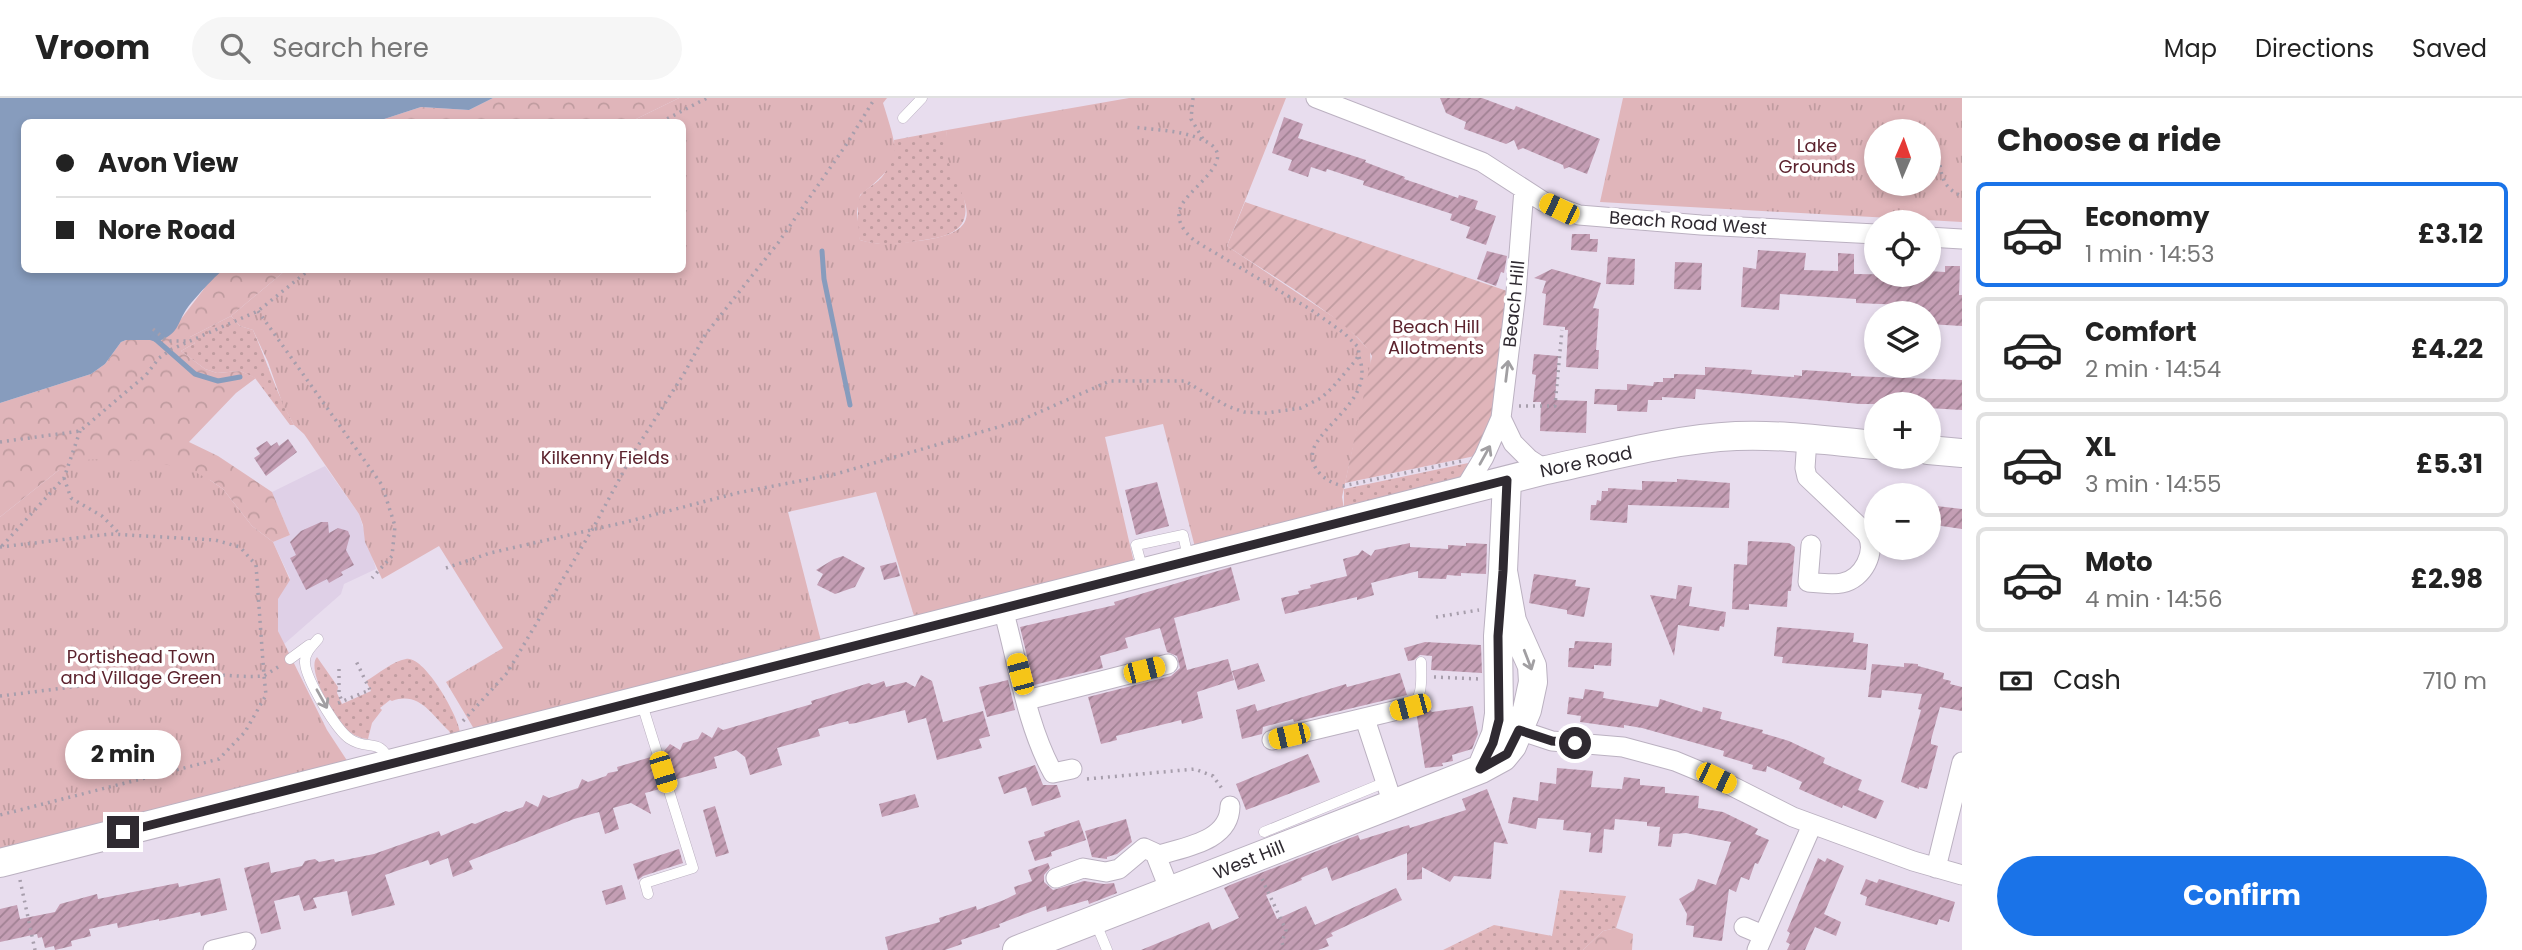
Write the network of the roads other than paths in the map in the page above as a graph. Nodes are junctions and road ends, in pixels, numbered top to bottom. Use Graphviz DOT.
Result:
graph roads {
  1 [pos="922,98"];
  2 [pos="1316,98"];
  3 [pos="903,118"];
  4 [pos="1524,189"];
  5 [pos="1864,233"];
  6 [pos="1941,238"];
  7 [pos="1962,239"];
  8 [pos="1502,412"];
  9 [pos="1807,439"];
  10 [pos="1864,444"];
  11 [pos="1941,451"];
  12 [pos="1962,453"];
  13 [pos="1546,470"];
  14 [pos="1507,480"];
  15 [pos="1464,490"];
  16 [pos="1811,545"];
  17 [pos="1503,571"];
  18 [pos="1003,609"];
  19 [pos="290,659"];
  20 [pos="1421,662"];
  21 [pos="1168,664"];
  22 [pos="1027,700"];
  23 [pos="641,701"];
  24 [pos="1410,707"];
  25 [pos="1365,719"];
  26 [pos="1519,730"];
  27 [pos="1283,734"];
  28 [pos="1957,759"];
  29 [pos="390,764"];
  30 [pos="1072,769"];
  31 [pos="1480,769"];
  32 [pos="1390,793"];
  33 [pos="1230,806"];
  34 [pos="1812,825"];
  35 [pos="1264,832"];
  36 [pos="1156,856"];
  37 [pos="9,868"];
  38 [pos="1936,868"];
  39 [pos="1962,876"];
  40 [pos="1056,878"];
  41 [pos="1170,891"];
  42 [pos="648,894"];
  43 [pos="1095,920"];
  44 [pos="1744,927"];
  45 [pos="246,942"];
  46 [pos="1760,943"];
  47 [pos="213,950"];
  48 [pos="1017,950"];
  49 [pos="1107,950"];
  1 -- 3 [label="lane"];
  2 -- 4 [label="street, Beach Road West"];
  4 -- 5 [label="street, Beach Road West"];
  8 -- 4 [label="street, Beach Hill, one-way"];
  6 -- 7 [label="street"];
  8 -- 13 [label="street"];
  15 -- 8 [label="street, Beach Hill, one-way"];
  9 -- 10 [label="street, Nore Road"];
  9 -- 13 [label="street, Nore Road"];
  9 -- 16 [label="street"];
  11 -- 12 [label="street"];
  13 -- 14 [label="street, Nore Road"];
  14 -- 15 [label="street, Nore Road"];
  14 -- 17 [label="street, West Hill"];
  15 -- 18 [label="street, Nore Road"];
  17 -- 26 [label="street, West Hill, one-way"];
  17 -- 31 [label="street, West Hill"];
  18 -- 22 [label="street"];
  18 -- 23 [label="street, Nore Road"];
  19 -- 29 [label="lane, one-way"];
  20 -- 24 [label="lane"];
  21 -- 22 [label="street"];
  22 -- 30 [label="street"];
  23 -- 29 [label="street, Nore Road"];
  23 -- 42 [label="lane"];
  24 -- 25 [label="street"];
  25 -- 27 [label="street"];
  25 -- 32 [label="street"];
  26 -- 31 [label="street, West Hill"];
  26 -- 34 [label="street"];
  28 -- 38 [label="street"];
  29 -- 37 [label="street, Nore Road"];
  31 -- 32 [label="street, West Hill"];
  32 -- 35 [label="lane"];
  32 -- 41 [label="street, West Hill"];
  33 -- 36 [label="street"];
  34 -- 38 [label="street"];
  34 -- 46 [label="street"];
  36 -- 40 [label="street"];
  36 -- 41 [label="street"];
  38 -- 39 [label="street"];
  41 -- 43 [label="street, West Hill"];
  43 -- 48 [label="street, West Hill"];
  43 -- 49 [label="lane"];
  44 -- 46 [label="street"];
  45 -- 47 [label="street"];
}
